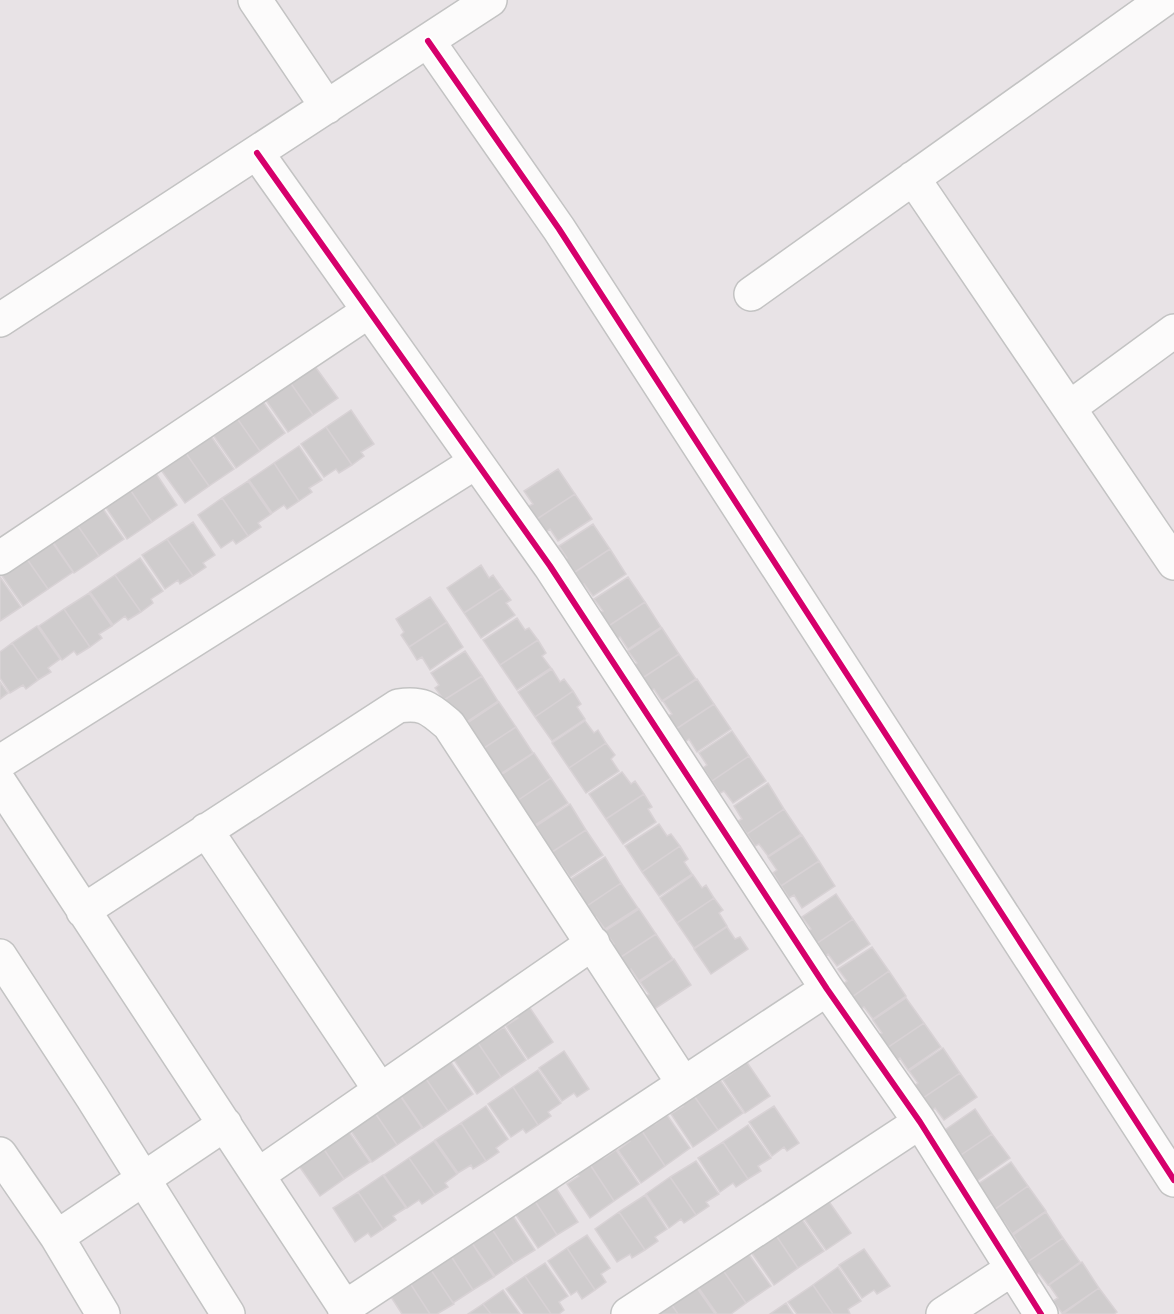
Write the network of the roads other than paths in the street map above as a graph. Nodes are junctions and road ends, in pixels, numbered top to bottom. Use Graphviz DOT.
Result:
graph roads {
  1 [pos="255,0"];
  2 [pos="490,0"];
  3 [pos="1163,0"];
  4 [pos="428,41"];
  5 [pos="327,107"];
  6 [pos="257,153"];
  7 [pos="913,178"];
  8 [pos="751,294"];
  9 [pos="369,311"];
  10 [pos="0,320"];
  11 [pos="1174,331"];
  12 [pos="1069,408"];
  13 [pos="476,462"];
  14 [pos="0,558"];
  15 [pos="1174,563"];
  16 [pos="0,762"];
  17 [pos="0,783"];
  18 [pos="206,830"];
  19 [pos="83,911"];
  20 [pos="592,943"];
  21 [pos="0,956"];
  22 [pos="827,989"];
  23 [pos="683,1083"];
  24 [pos="380,1090"];
  25 [pos="920,1122"];
  26 [pos="225,1124"];
  27 [pos="0,1154"];
  28 [pos="258,1175"];
  29 [pos="142,1178"];
  30 [pos="1174,1180"];
  31 [pos="57,1237"];
  32 [pos="1012,1269"];
  33 [pos="346,1311"];
  34 [pos="103,1314"];
  35 [pos="228,1314"];
  36 [pos="628,1314"];
  37 [pos="943,1314"];
  38 [pos="1041,1314"];
  1 -- 5 [label="street"];
  2 -- 4 [label="street"];
  3 -- 7 [label="street"];
  4 -- 5 [label="street"];
  4 -- 30 [label="street"];
  5 -- 6 [label="street"];
  6 -- 9 [label="street"];
  6 -- 10 [label="street"];
  7 -- 8 [label="street"];
  7 -- 12 [label="street"];
  9 -- 13 [label="street"];
  9 -- 14 [label="street"];
  11 -- 12 [label="street"];
  12 -- 15 [label="street"];
  13 -- 16 [label="street"];
  13 -- 22 [label="street"];
  17 -- 19 [label="street"];
  18 -- 19 [label="street"];
  18 -- 20 [label="street"];
  18 -- 24 [label="street"];
  19 -- 26 [label="street"];
  20 -- 23 [label="street"];
  20 -- 24 [label="street"];
  21 -- 29 [label="street"];
  22 -- 23 [label="street"];
  22 -- 25 [label="street"];
  23 -- 33 [label="street"];
  24 -- 28 [label="street"];
  25 -- 32 [label="street"];
  25 -- 36 [label="street"];
  26 -- 28 [label="street"];
  26 -- 29 [label="street"];
  27 -- 31 [label="street"];
  28 -- 33 [label="street"];
  29 -- 31 [label="street"];
  29 -- 35 [label="street"];
  31 -- 34 [label="street"];
  32 -- 37 [label="street"];
  32 -- 38 [label="street"];
}
